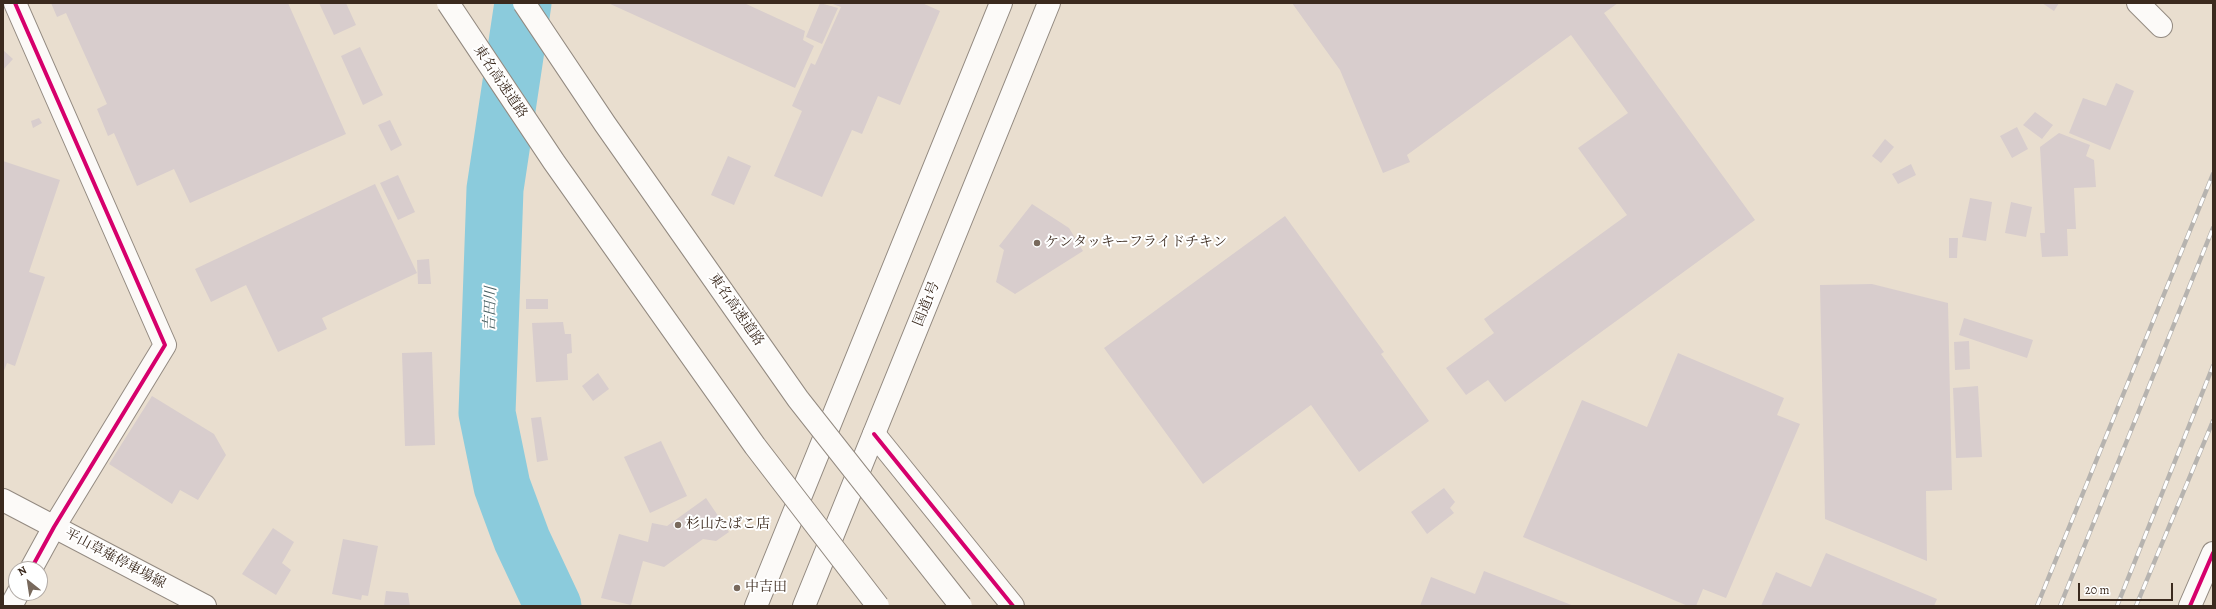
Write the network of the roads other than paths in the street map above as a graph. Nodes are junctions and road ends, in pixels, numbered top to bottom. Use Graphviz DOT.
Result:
graph roads {
  1 [pos="16,3"];
  2 [pos="448,3"];
  3 [pos="524,3"];
  4 [pos="1001,3"];
  5 [pos="1049,3"];
  6 [pos="2138,3"];
  7 [pos="2161,26"];
  8 [pos="874,434"];
  9 [pos="3,500"];
  10 [pos="54,527"];
  11 [pos="2213,553"];
  12 [pos="36,561"];
  13 [pos="205,606"];
  14 [pos="756,606"];
  15 [pos="804,606"];
  16 [pos="878,606"];
  17 [pos="961,606"];
  18 [pos="1013,606"];
  19 [pos="2190,606"];
  1 -- 10 [label="main road"];
  2 -- 16 [label="main road, 東名高速道路, bridge"];
  3 -- 17 [label="main road, 東名高速道路, bridge"];
  4 -- 14 [label="main road"];
  5 -- 8 [label="main road, 国道1号"];
  6 -- 7 [label="main road"];
  8 -- 15 [label="main road, 国道1号"];
  8 -- 18 [label="main road"];
  9 -- 10 [label="main road, 平山草薙停車場線"];
  10 -- 12 [label="main road"];
  10 -- 13 [label="main road, 平山草薙停車場線"];
  11 -- 19 [label="main road"];
}
